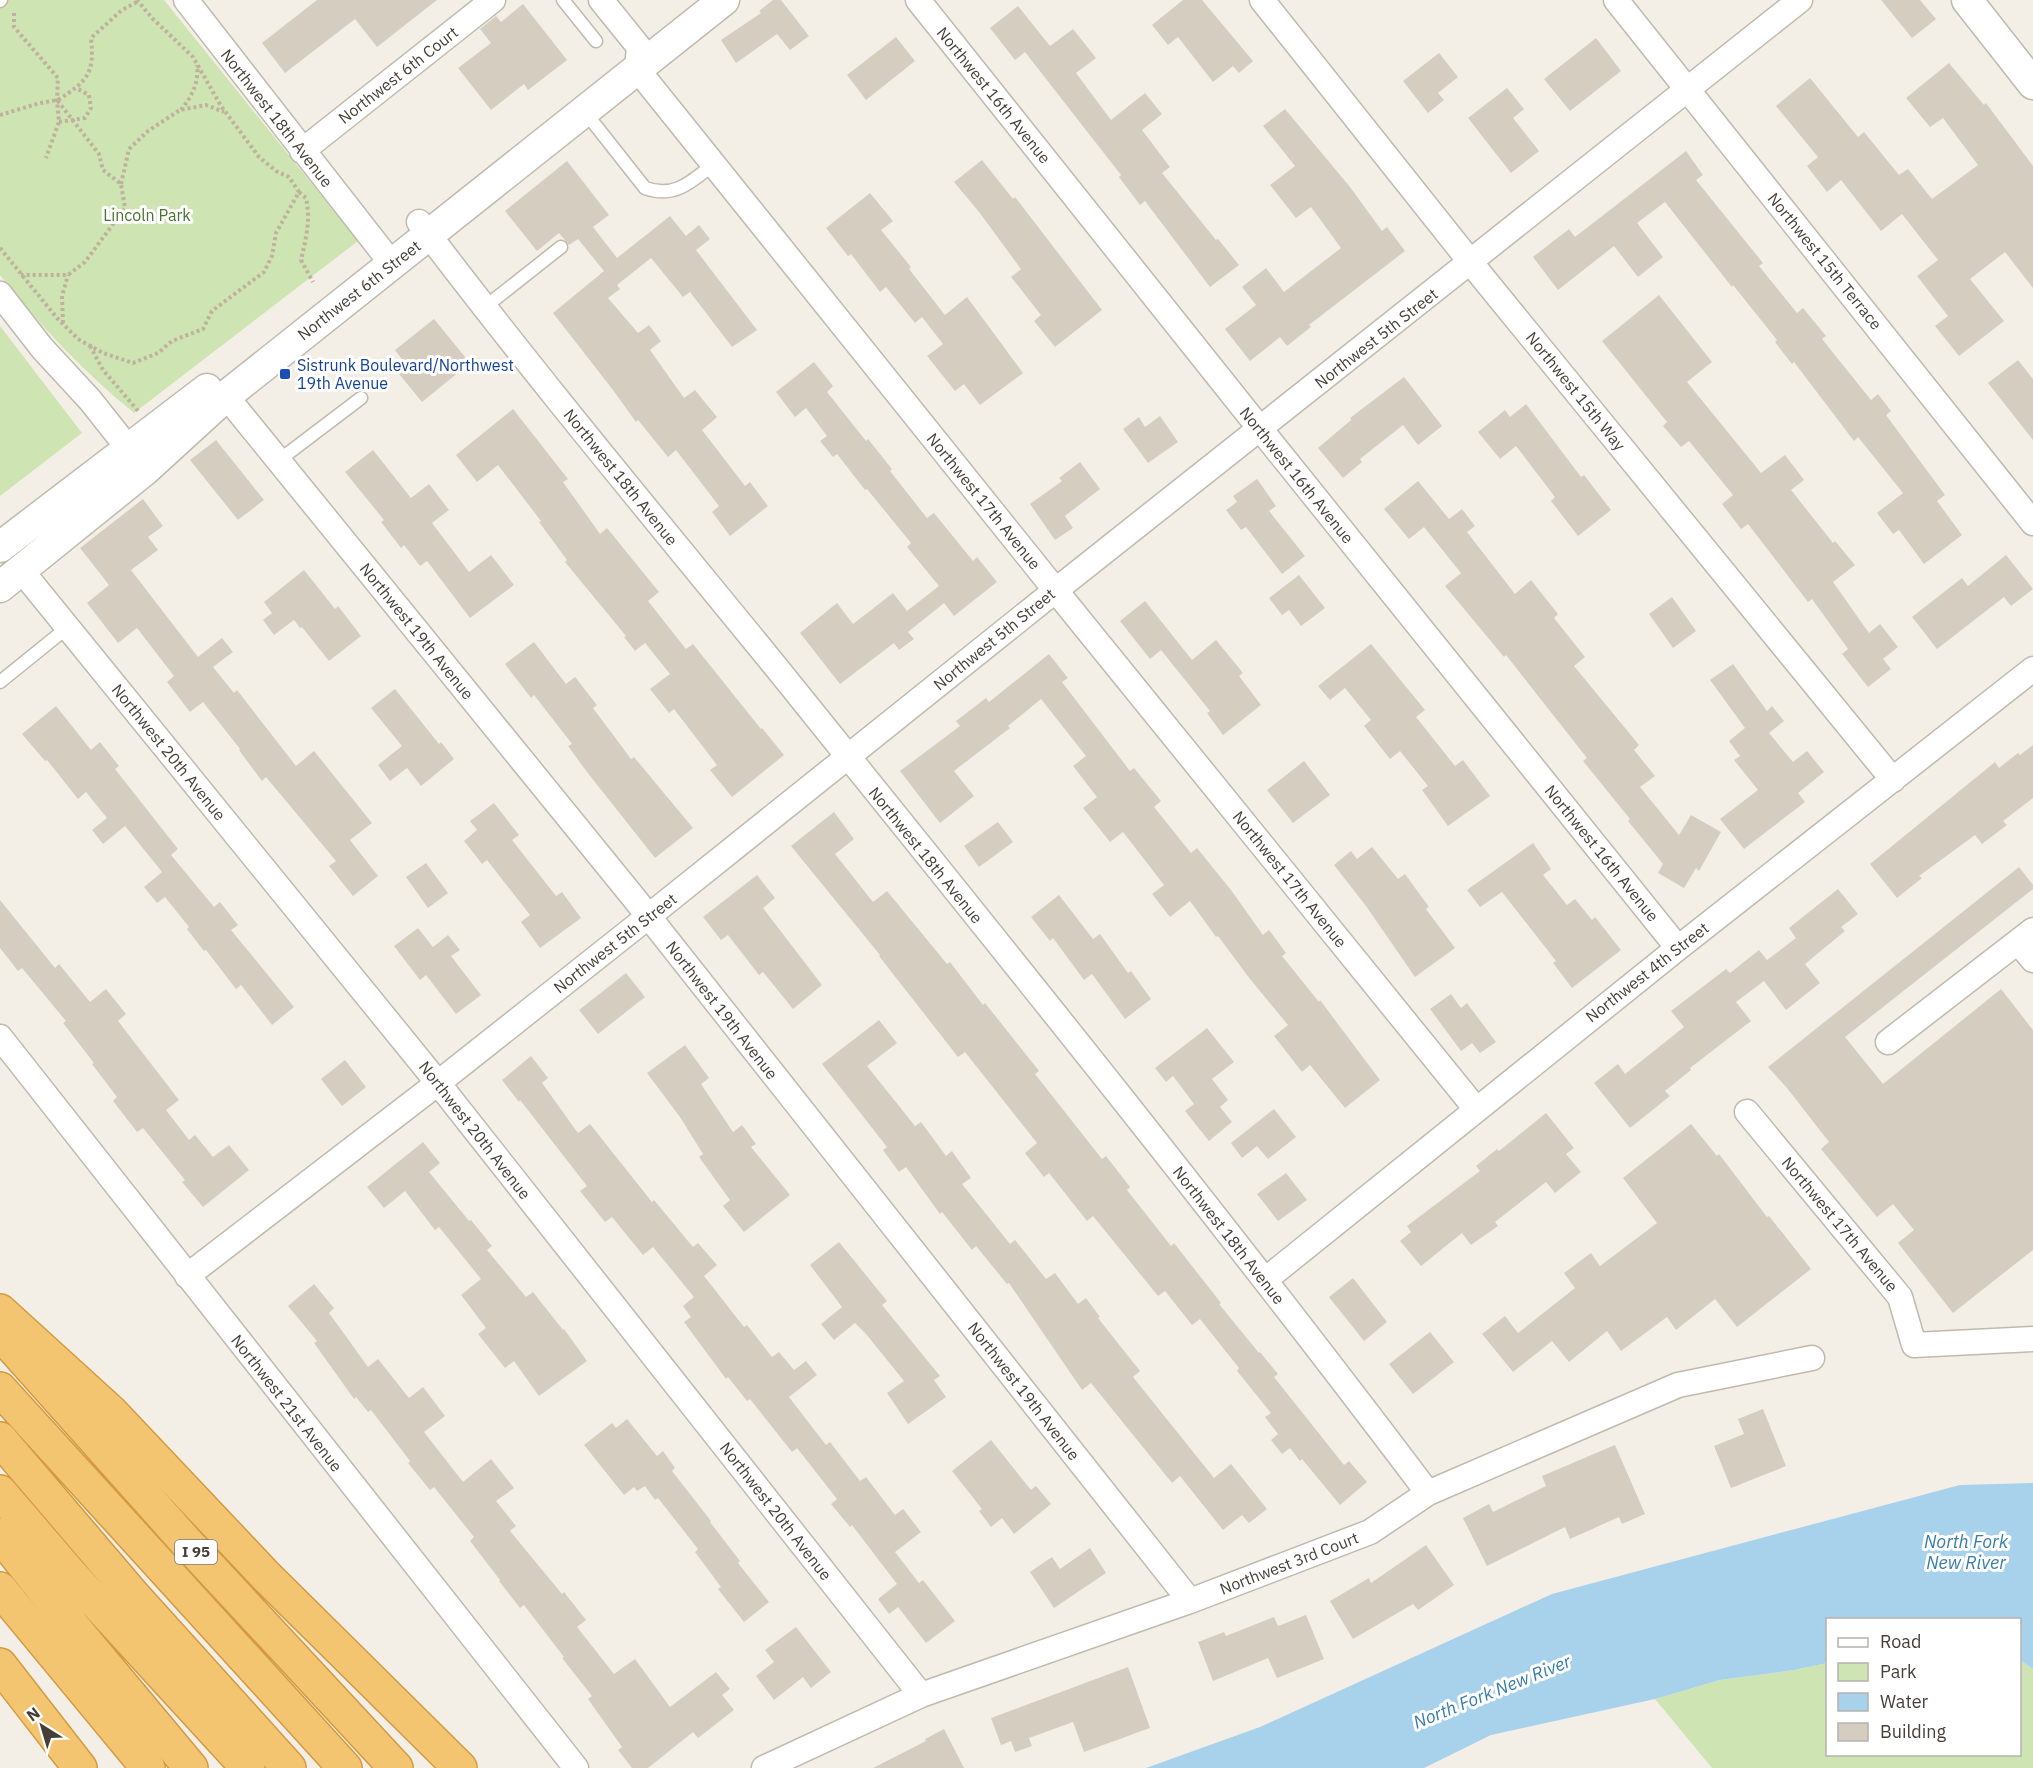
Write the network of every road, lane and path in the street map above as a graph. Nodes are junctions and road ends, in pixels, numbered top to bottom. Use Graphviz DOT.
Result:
graph roads {
  1 [pos="493,0"];
  2 [pos="563,0"];
  3 [pos="600,0"];
  4 [pos="698,0"];
  5 [pos="724,0"];
  6 [pos="918,0"];
  7 [pos="1262,0"];
  8 [pos="1616,0"];
  9 [pos="1800,0"];
  10 [pos="1967,0"];
  11 [pos="137,1"];
  12 [pos="194,3"];
  13 [pos="14,13"];
  14 [pos="596,41"];
  15 [pos="638,58"];
  16 [pos="196,63"];
  17 [pos="2033,84"];
  18 [pos="76,88"];
  19 [pos="1687,88"];
  20 [pos="57,100"];
  21 [pos="180,110"];
  22 [pos="584,111"];
  23 [pos="225,112"];
  24 [pos="0,115"];
  25 [pos="74,121"];
  26 [pos="59,122"];
  27 [pos="303,151"];
  28 [pos="46,158"];
  29 [pos="714,164"];
  30 [pos="121,184"];
  31 [pos="299,192"];
  32 [pos="424,228"];
  33 [pos="561,247"];
  34 [pos="0,248"];
  35 [pos="387,257"];
  36 [pos="1471,262"];
  37 [pos="21,274"];
  38 [pos="68,275"];
  39 [pos="313,282"];
  40 [pos="0,294"];
  41 [pos="485,307"];
  42 [pos="63,323"];
  43 [pos="89,346"];
  44 [pos="226,396"];
  45 [pos="361,398"];
  46 [pos="144,417"];
  47 [pos="1260,429"];
  48 [pos="137,460"];
  49 [pos="278,461"];
  50 [pos="2033,523"];
  51 [pos="0,547"];
  52 [pos="11,578"];
  53 [pos="1056,590"];
  54 [pos="68,627"];
  55 [pos="2033,669"];
  56 [pos="0,682"];
  57 [pos="848,757"];
  58 [pos="1893,780"];
  59 [pos="649,916"];
  60 [pos="2028,944"];
  61 [pos="1678,948"];
  62 [pos="0,1037"];
  63 [pos="1888,1041"];
  64 [pos="438,1083"];
  65 [pos="1476,1109"];
  66 [pos="1747,1112"];
  67 [pos="187,1276"];
  68 [pos="1265,1280"];
  69 [pos="0,1311"];
  70 [pos="0,1333"];
  71 [pos="2033,1339"];
  72 [pos="1812,1358"];
  73 [pos="0,1389"];
  74 [pos="0,1439"];
  75 [pos="0,1492"];
  76 [pos="1428,1493"];
  77 [pos="0,1535"];
  78 [pos="0,1589"];
  79 [pos="1190,1601"];
  80 [pos="0,1665"];
  81 [pos="921,1695"];
  82 [pos="80,1768"];
  83 [pos="148,1768"];
  84 [pos="191,1768"];
  85 [pos="248,1768"];
  86 [pos="289,1768"];
  87 [pos="345,1768"];
  88 [pos="396,1768"];
  89 [pos="460,1768"];
  90 [pos="576,1768"];
  91 [pos="764,1768"];
  1 -- 27 [label="street, Northwest 6th Court"];
  2 -- 14 [label="lane"];
  3 -- 15 [label="street, Northwest 17th Avenue"];
  4 -- 15 [label="street, Northwest 6th Street"];
  5 -- 15 [label="street, Northwest 6th Street"];
  6 -- 47 [label="street, Northwest 16th Avenue"];
  7 -- 36 [label="street, Northwest 15th Way"];
  8 -- 19 [label="street, Northwest 15th Terrace"];
  9 -- 19 [label="street, Northwest 5th Street"];
  10 -- 17 [label="street"];
  11 -- 16 [label="path"];
  11 -- 18 [label="path"];
  12 -- 27 [label="street, Northwest 18th Avenue"];
  13 -- 20 [label="path"];
  15 -- 22 [label="street, Northwest 6th Street"];
  15 -- 29 [label="street, Northwest 17th Avenue"];
  15 -- 32 [label="street, Northwest 6th Street"];
  16 -- 21 [label="path"];
  16 -- 23 [label="path"];
  18 -- 20 [label="path"];
  18 -- 25 [label="path"];
  19 -- 36 [label="street, Northwest 5th Street"];
  19 -- 50 [label="street, Northwest 15th Terrace"];
  20 -- 24 [label="path"];
  20 -- 25 [label="path"];
  20 -- 26 [label="path"];
  21 -- 23 [label="path"];
  21 -- 30 [label="path"];
  22 -- 29 [label="lane"];
  22 -- 32 [label="street, Northwest 6th Street"];
  23 -- 31 [label="path"];
  25 -- 26 [label="path"];
  25 -- 30 [label="path"];
  26 -- 28 [label="path"];
  27 -- 35 [label="street, Northwest 18th Avenue"];
  29 -- 53 [label="street, Northwest 17th Avenue"];
  30 -- 38 [label="path"];
  31 -- 39 [label="path"];
  31 -- 43 [label="path"];
  32 -- 35 [label="street, Northwest 6th Street"];
  32 -- 41 [label="street, Northwest 18th Avenue"];
  33 -- 41 [label="lane"];
  34 -- 37 [label="path"];
  35 -- 44 [label="street, Northwest 6th Street"];
  35 -- 48 [label="street, Northwest 6th Street"];
  36 -- 47 [label="street, Northwest 5th Street"];
  36 -- 58 [label="street, Northwest 15th Way"];
  37 -- 38 [label="path"];
  37 -- 42 [label="path"];
  38 -- 42 [label="path"];
  40 -- 48 [label="street"];
  41 -- 57 [label="street, Northwest 18th Avenue"];
  42 -- 43 [label="path"];
  43 -- 46 [label="path"];
  44 -- 48 [label="street, Northwest 6th Street"];
  44 -- 49 [label="street, Northwest 19th Avenue"];
  45 -- 49 [label="lane"];
  47 -- 53 [label="street, Northwest 5th Street"];
  47 -- 61 [label="street, Northwest 16th Avenue"];
  48 -- 51 [label="street, Northwest 6th Street"];
  48 -- 52 [label="street, Northwest 6th Street"];
  49 -- 59 [label="street, Northwest 19th Avenue"];
  52 -- 54 [label="street, Northwest 20th Avenue"];
  53 -- 57 [label="street, Northwest 5th Street"];
  53 -- 65 [label="street, Northwest 17th Avenue"];
  54 -- 56 [label="lane"];
  54 -- 64 [label="street, Northwest 20th Avenue"];
  55 -- 58 [label="street, Northwest 4th Street"];
  57 -- 59 [label="street, Northwest 5th Street"];
  57 -- 68 [label="street, Northwest 18th Avenue"];
  58 -- 61 [label="street, Northwest 4th Street"];
  59 -- 64 [label="street, Northwest 5th Street"];
  59 -- 79 [label="street, Northwest 19th Avenue"];
  60 -- 63 [label="street"];
  61 -- 65 [label="street, Northwest 4th Street"];
  62 -- 67 [label="street, Northwest 21st Avenue"];
  64 -- 67 [label="street, Northwest 5th Street"];
  64 -- 81 [label="street, Northwest 20th Avenue"];
  65 -- 68 [label="street, Northwest 4th Street"];
  66 -- 71 [label="street, Northwest 17th Avenue"];
  67 -- 90 [label="street, Northwest 21st Avenue"];
  68 -- 76 [label="street, Northwest 18th Avenue"];
  69 -- 89 [label="highway"];
  70 -- 88 [label="highway, I 95"];
  72 -- 76 [label="street, Northwest 3rd Court"];
  73 -- 87 [label="highway"];
  74 -- 86 [label="highway"];
  75 -- 85 [label="highway"];
  76 -- 79 [label="street, Northwest 3rd Court"];
  77 -- 84 [label="highway"];
  78 -- 83 [label="highway"];
  79 -- 81 [label="street, Northwest 3rd Court"];
  80 -- 82 [label="highway"];
  81 -- 91 [label="street, Northwest 3rd Court"];
}
